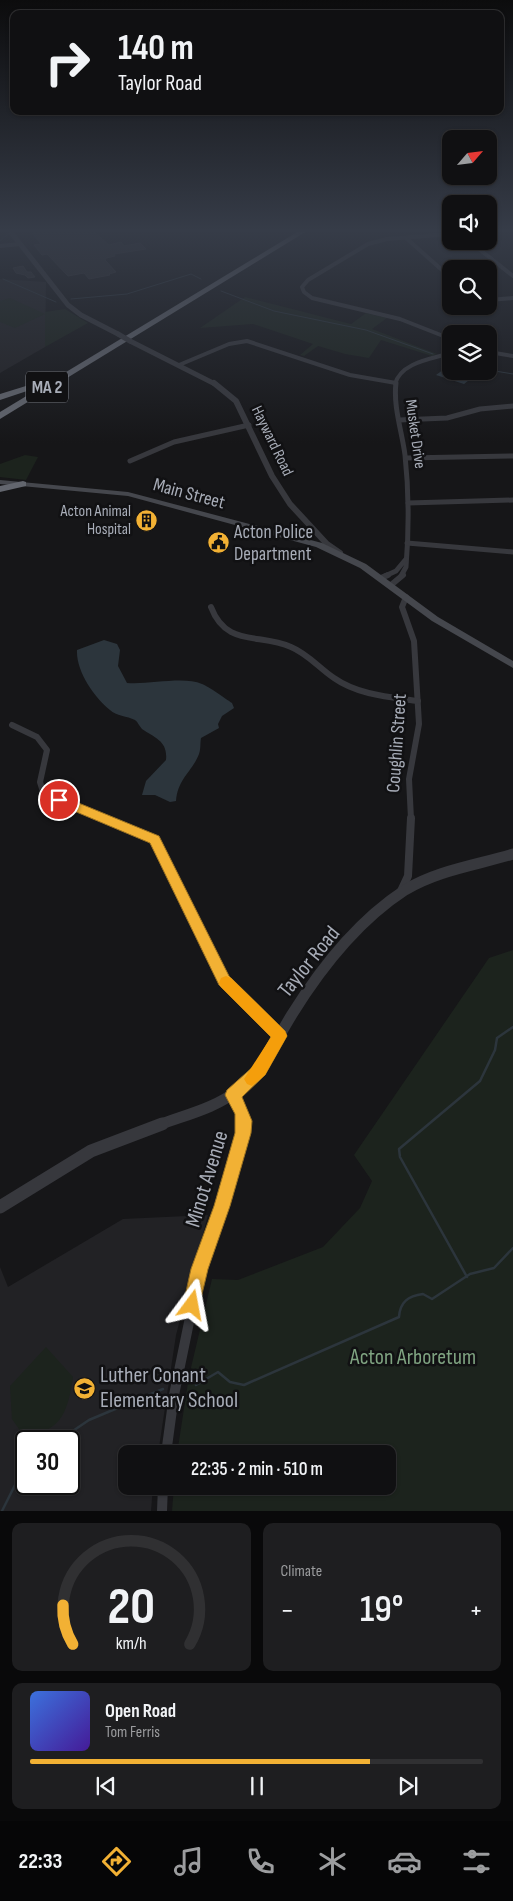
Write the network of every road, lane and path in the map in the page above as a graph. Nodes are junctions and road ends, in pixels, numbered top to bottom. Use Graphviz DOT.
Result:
graph roads {
  1 [pos="65,302"];
  2 [pos="179,302"];
  3 [pos="188,302"];
  4 [pos="327,302"];
  5 [pos="442,335"];
  6 [pos="497,353"];
  7 [pos="442,355"];
  8 [pos="513,356"];
  9 [pos="179,365"];
  10 [pos="49,380"];
  11 [pos="396,383"];
  12 [pos="0,397"];
  13 [pos="513,406"];
  14 [pos="0,409"];
  15 [pos="0,416"];
  16 [pos="399,420"];
  17 [pos="249,425"];
  18 [pos="513,456"];
  19 [pos="406,458"];
  20 [pos="130,462"];
  21 [pos="0,482"];
  22 [pos="22,484"];
  23 [pos="0,489"];
  24 [pos="513,500"];
  25 [pos="408,503"];
  26 [pos="313,530"];
  27 [pos="318,543"];
  28 [pos="407,543"];
  29 [pos="513,552"];
  30 [pos="407,556"];
  31 [pos="381,578"];
  32 [pos="390,585"];
  33 [pos="406,598"];
  34 [pos="211,606"];
  35 [pos="513,665"];
  36 [pos="418,701"];
  37 [pos="12,725"];
  38 [pos="513,854"];
  39 [pos="401,891"];
  40 [pos="280,1036"];
  41 [pos="232,1095"];
  42 [pos="0,1207"];
  43 [pos="167,1445"];
  44 [pos="163,1495"];
  45 [pos="162,1511"];
  1 -- 9 [label="street, Hayward Road, bridge"];
  2 -- 10 [label="highway, MA 2"];
  3 -- 15 [label="highway, MA 2"];
  4 -- 5 [label="street"];
  6 -- 8 [label="street"];
  7 -- 11 [label="street, Musket Drive"];
  9 -- 11 [label="street"];
  9 -- 17 [label="street, Hayward Road"];
  10 -- 12 [label="highway"];
  10 -- 14 [label="highway, MA 2"];
  11 -- 16 [label="street, Musket Drive"];
  13 -- 16 [label="street"];
  16 -- 19 [label="street, Musket Drive"];
  17 -- 20 [label="street"];
  17 -- 26 [label="street, Hayward Road"];
  18 -- 19 [label="street"];
  19 -- 25 [label="street, Musket Drive"];
  21 -- 22 [label="main road, Main Street"];
  22 -- 23 [label="highway"];
  22 -- 27 [label="main road, Main Street"];
  24 -- 25 [label="street"];
  25 -- 28 [label="street, Musket Drive"];
  26 -- 27 [label="street, Hayward Road"];
  26 -- 27 [label="street"];
  27 -- 31 [label="main road, Main Street"];
  28 -- 29 [label="street"];
  28 -- 30 [label="street, Musket Drive"];
  30 -- 31 [label="street"];
  30 -- 32 [label="street, Musket Drive"];
  31 -- 32 [label="main road, Main Street"];
  32 -- 33 [label="main road, Main Street"];
  33 -- 35 [label="main road, Main Street"];
  33 -- 36 [label="street, Coughlin Street"];
  34 -- 36 [label="street"];
  36 -- 39 [label="street, Coughlin Street"];
  37 -- 40 [label="street"];
  38 -- 39 [label="street, Taylor Road"];
  39 -- 40 [label="street, Taylor Road"];
  40 -- 41 [label="street, Taylor Road"];
  41 -- 42 [label="street, Taylor Road"];
  41 -- 43 [label="street, Minot Avenue"];
  44 -- 45 [label="street"];
}
